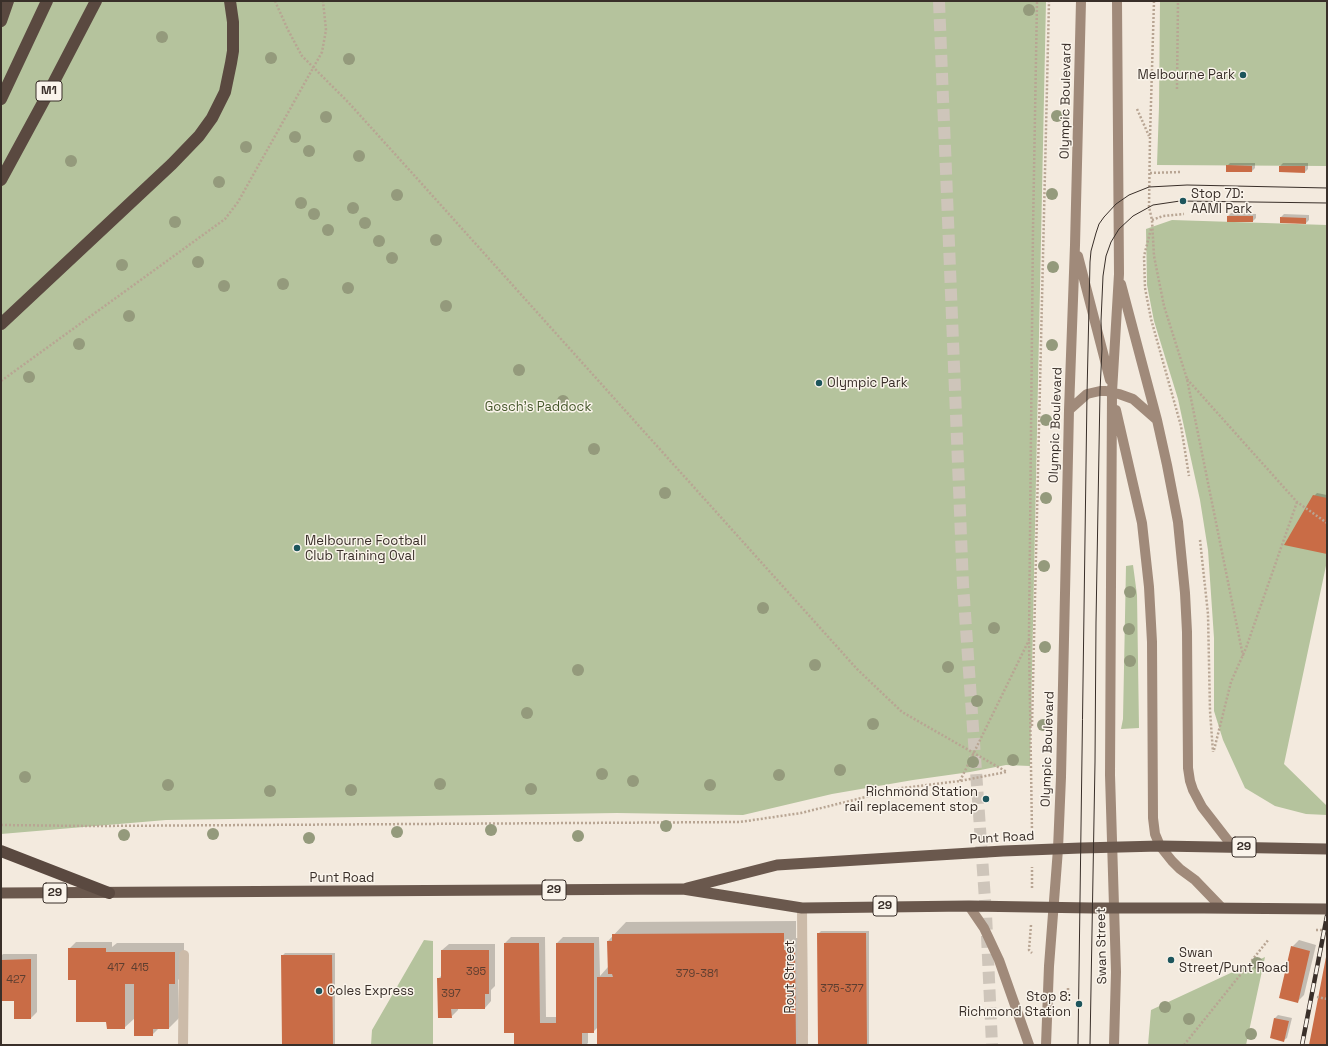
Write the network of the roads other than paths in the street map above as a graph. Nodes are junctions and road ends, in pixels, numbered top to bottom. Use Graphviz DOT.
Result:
graph roads {
  1 [pos="8,1"];
  2 [pos="47,1"];
  3 [pos="96,1"];
  4 [pos="230,1"];
  5 [pos="1081,1"];
  6 [pos="1117,1"];
  7 [pos="1,21"];
  8 [pos="1,99"];
  9 [pos="1,180"];
  10 [pos="1075,245"];
  11 [pos="1119,274"];
  12 [pos="1,324"];
  13 [pos="1112,392"];
  14 [pos="1069,410"];
  15 [pos="1156,420"];
  16 [pos="1160,846"];
  17 [pos="1233,847"];
  18 [pos="1112,848"];
  19 [pos="1058,849"];
  20 [pos="1327,849"];
  21 [pos="1,851"];
  22 [pos="683,889"];
  23 [pos="1,893"];
  24 [pos="109,893"];
  25 [pos="969,906"];
  26 [pos="802,908"];
  27 [pos="1054,908"];
  28 [pos="1114,908"];
  29 [pos="1222,908"];
  30 [pos="1327,909"];
  31 [pos="184,955"];
  32 [pos="183,1045"];
  33 [pos="804,1045"];
  34 [pos="1029,1045"];
  35 [pos="1046,1045"];
  36 [pos="1114,1045"];
  1 -- 7 [label="highway"];
  2 -- 8 [label="highway"];
  3 -- 9 [label="highway, M1"];
  4 -- 12 [label="highway"];
  5 -- 10 [label="main road, Olympic Boulevard"];
  6 -- 11 [label="main road"];
  10 -- 13 [label="main road"];
  10 -- 14 [label="main road, Olympic Boulevard"];
  11 -- 13 [label="main road"];
  11 -- 15 [label="main road"];
  13 -- 14 [label="main road"];
  13 -- 15 [label="main road"];
  13 -- 16 [label="main road"];
  13 -- 18 [label="main road"];
  14 -- 19 [label="main road, Olympic Boulevard"];
  15 -- 17 [label="main road"];
  16 -- 17 [label="highway, Punt Road / 29"];
  16 -- 18 [label="highway, Punt Road / 29"];
  16 -- 29 [label="main road"];
  17 -- 20 [label="highway, Punt Road / 29"];
  18 -- 19 [label="highway, Punt Road / 29"];
  18 -- 28 [label="main road, Swan Street"];
  19 -- 22 [label="highway, Punt Road / 29"];
  19 -- 27 [label="main road"];
  21 -- 24 [label="highway"];
  22 -- 24 [label="highway, Punt Road / 29"];
  22 -- 26 [label="highway, Punt Road / 29"];
  23 -- 24 [label="highway, Punt Road / 29"];
  25 -- 26 [label="highway, Punt Road / 29"];
  25 -- 27 [label="highway, Punt Road / 29"];
  25 -- 34 [label="main road"];
  26 -- 33 [label="street, Rout Street"];
  27 -- 28 [label="highway, Punt Road / 29"];
  27 -- 35 [label="main road"];
  28 -- 29 [label="highway, Punt Road / 29"];
  28 -- 36 [label="main road, Swan Street"];
  29 -- 30 [label="highway, Punt Road / 29"];
  31 -- 32 [label="street"];
}
